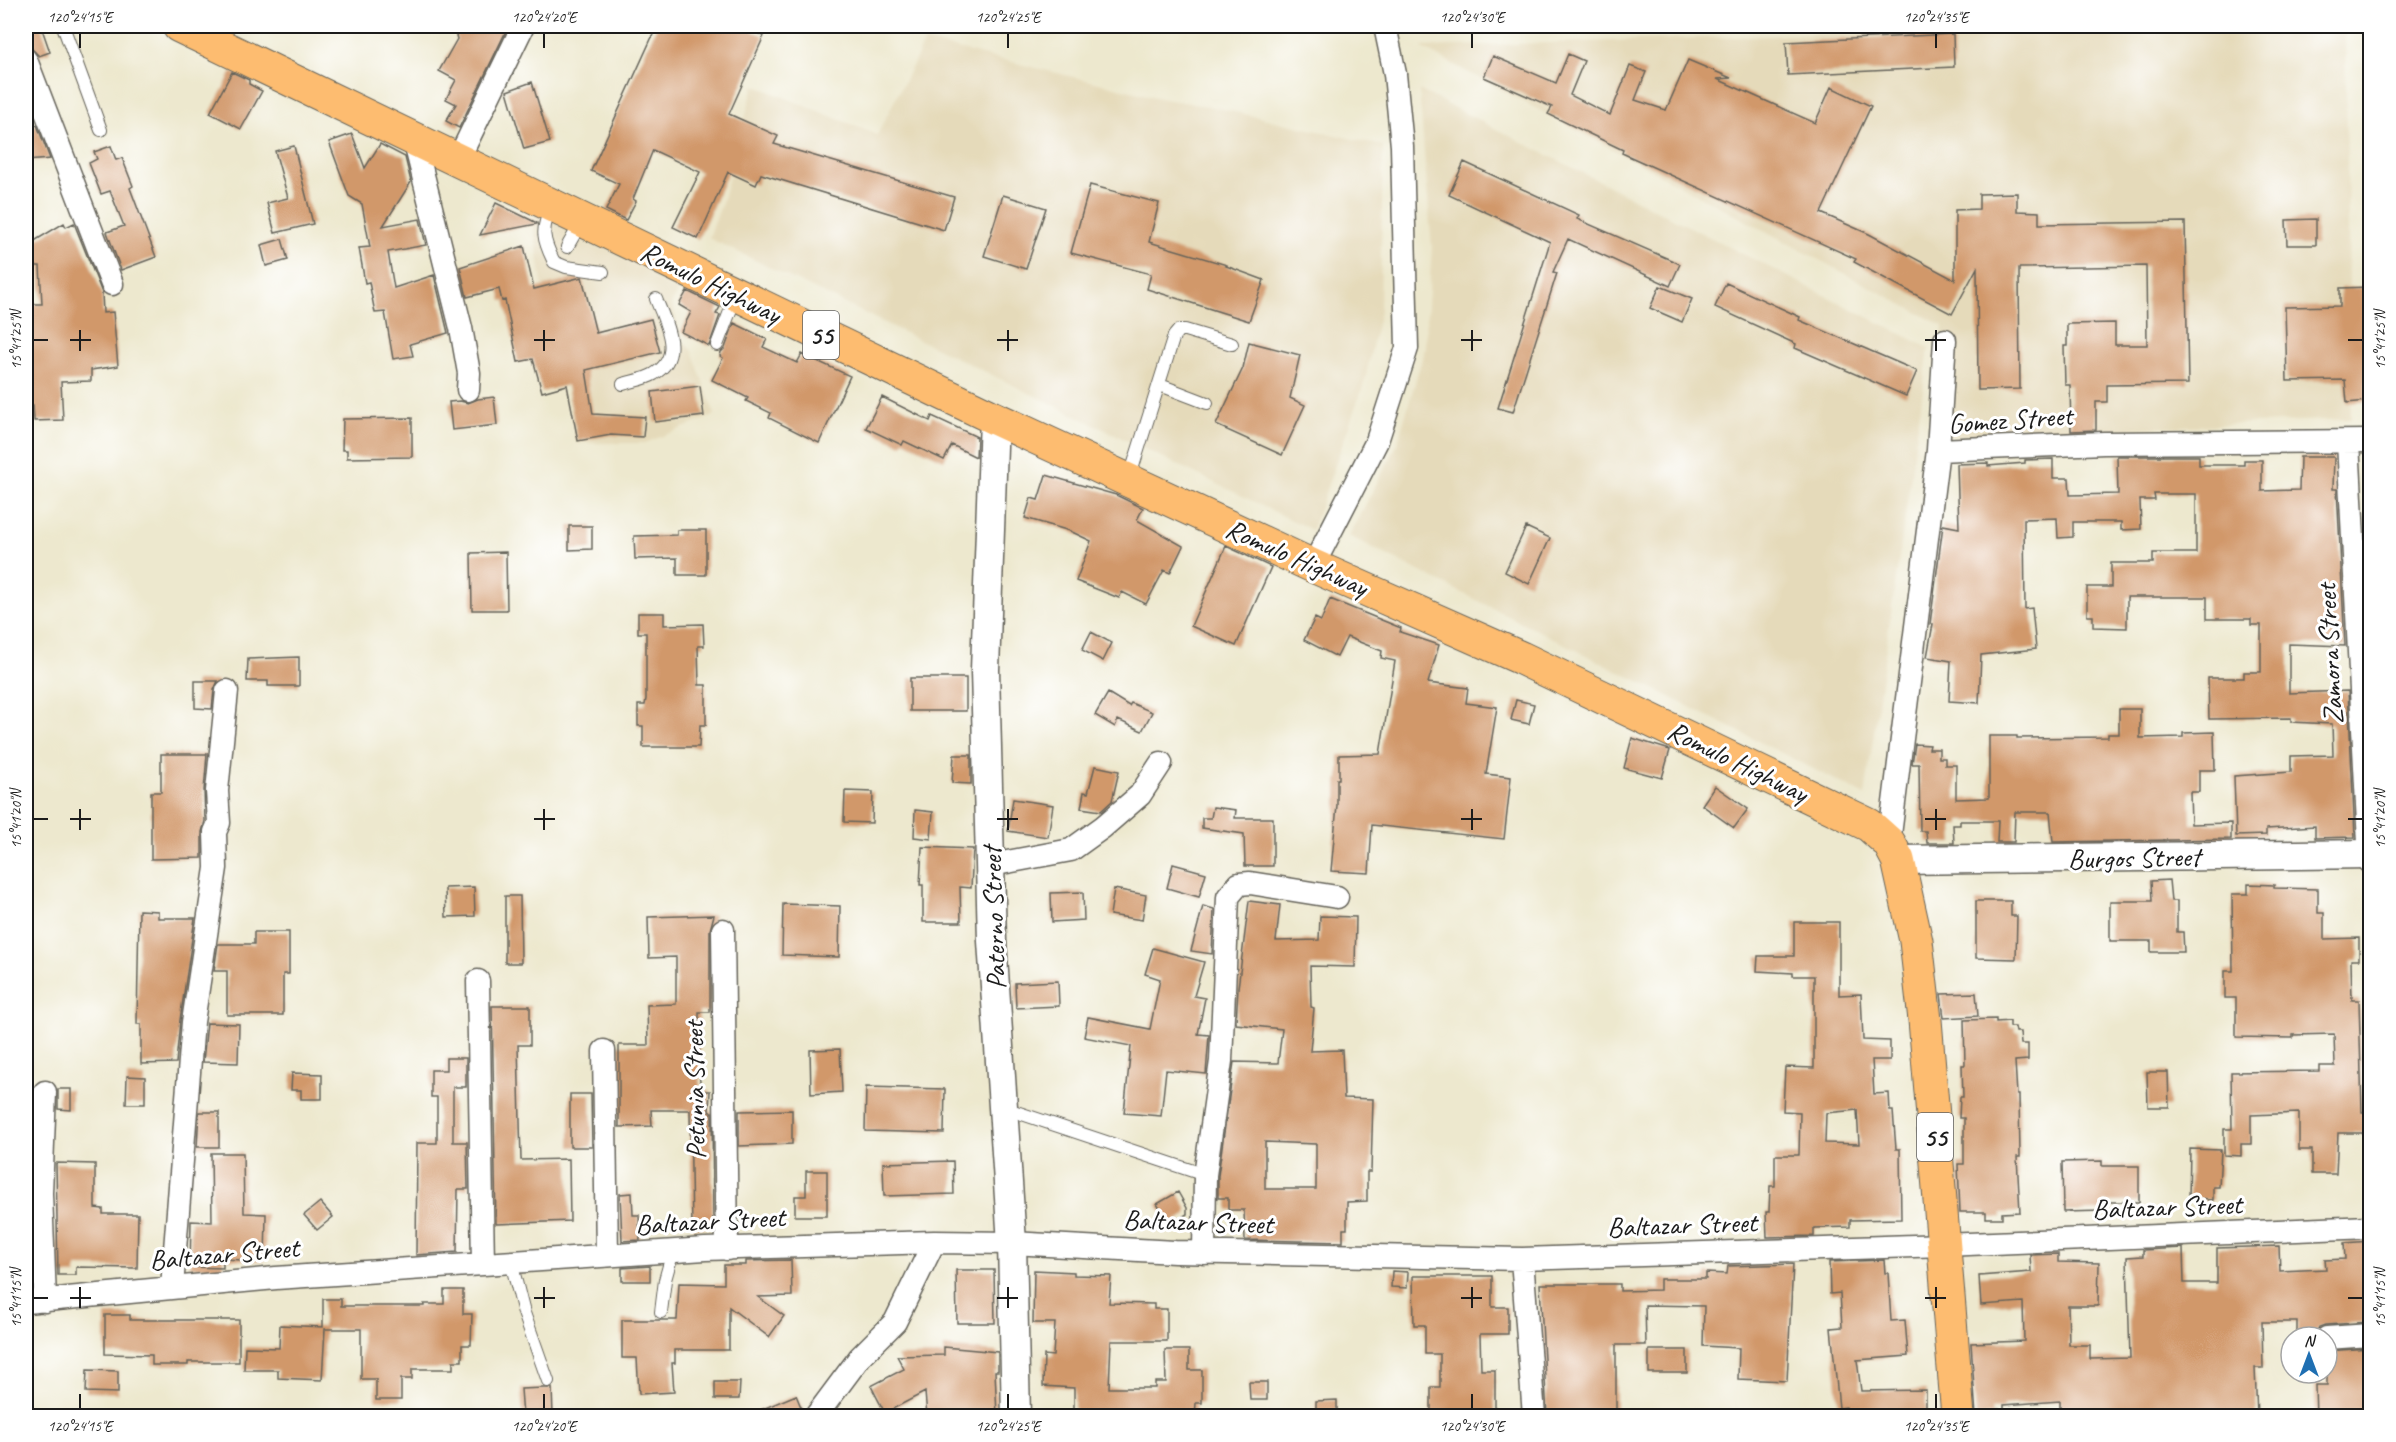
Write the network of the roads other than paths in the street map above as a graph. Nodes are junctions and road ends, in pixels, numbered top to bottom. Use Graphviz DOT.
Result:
graph roads {
  1 [pos="63,26"];
  2 [pos="179,26"];
  3 [pos="523,26"];
  4 [pos="1385,26"];
  5 [pos="26,60"];
  6 [pos="101,130"];
  7 [pos="414,139"];
  8 [pos="458,160"];
  9 [pos="553,206"];
  10 [pos="603,272"];
  11 [pos="112,284"];
  12 [pos="736,294"];
  13 [pos="656,299"];
  14 [pos="1945,340"];
  15 [pos="1232,344"];
  16 [pos="717,345"];
  17 [pos="623,384"];
  18 [pos="1160,385"];
  19 [pos="468,390"];
  20 [pos="1208,403"];
  21 [pos="994,418"];
  22 [pos="2370,441"];
  23 [pos="2348,442"];
  24 [pos="1938,450"];
  25 [pos="1128,480"];
  26 [pos="1313,566"];
  27 [pos="227,691"];
  28 [pos="1161,763"];
  29 [pos="1894,852"];
  30 [pos="2370,854"];
  31 [pos="2370,862"];
  32 [pos="991,865"];
  33 [pos="1337,897"];
  34 [pos="723,930"];
  35 [pos="478,981"];
  36 [pos="604,1051"];
  37 [pos="45,1092"];
  38 [pos="1002,1107"];
  39 [pos="1205,1175"];
  40 [pos="2370,1227"];
  41 [pos="934,1242"];
  42 [pos="1012,1243"];
  43 [pos="1944,1245"];
  44 [pos="727,1249"];
  45 [pos="673,1251"];
  46 [pos="1204,1253"];
  47 [pos="607,1255"];
  48 [pos="1522,1259"];
  49 [pos="511,1262"];
  50 [pos="483,1264"];
  51 [pos="172,1287"];
  52 [pos="35,1302"];
  53 [pos="661,1312"];
  54 [pos="2370,1335"];
  55 [pos="2339,1337"];
  56 [pos="548,1381"];
  57 [pos="816,1416"];
  58 [pos="1016,1416"];
  59 [pos="1534,1416"];
  60 [pos="1958,1416"];
  1 -- 6 [label="lane"];
  2 -- 7 [label="highway, Romulo Highway / 55"];
  3 -- 8 [label="street"];
  4 -- 26 [label="street"];
  5 -- 11 [label="street"];
  7 -- 8 [label="highway, Romulo Highway / 55"];
  7 -- 19 [label="street"];
  8 -- 9 [label="highway, Romulo Highway / 55"];
  9 -- 10 [label="lane"];
  9 -- 12 [label="highway, Romulo Highway / 55"];
  12 -- 16 [label="lane"];
  12 -- 21 [label="highway, Romulo Highway / 55"];
  13 -- 17 [label="lane"];
  14 -- 24 [label="street"];
  15 -- 18 [label="lane"];
  18 -- 20 [label="lane"];
  18 -- 25 [label="lane"];
  21 -- 25 [label="highway, Romulo Highway / 55"];
  21 -- 32 [label="street, Paterno Street"];
  22 -- 23 [label="street, Gomez Street"];
  23 -- 24 [label="street, Gomez Street"];
  23 -- 30 [label="street, Zamora Street"];
  24 -- 29 [label="street, Gomez Street"];
  25 -- 26 [label="highway, Romulo Highway / 55"];
  26 -- 29 [label="highway, Romulo Highway / 55"];
  27 -- 51 [label="street"];
  28 -- 32 [label="street"];
  29 -- 30 [label="street, Burgos Street"];
  29 -- 43 [label="highway, 55"];
  30 -- 31 [label="street, Zamora Street"];
  32 -- 38 [label="street, Paterno Street"];
  33 -- 39 [label="street"];
  34 -- 44 [label="street, Petunia Street"];
  35 -- 50 [label="street"];
  36 -- 47 [label="street"];
  37 -- 52 [label="street"];
  38 -- 39 [label="lane"];
  38 -- 42 [label="street, Paterno Street"];
  39 -- 46 [label="street"];
  40 -- 43 [label="street, Baltazar Street"];
  41 -- 42 [label="street, Baltazar Street"];
  41 -- 44 [label="street, Baltazar Street"];
  41 -- 57 [label="street"];
  42 -- 46 [label="street, Baltazar Street"];
  42 -- 58 [label="street, Paterno Street"];
  43 -- 48 [label="street, Baltazar Street"];
  43 -- 60 [label="highway, 55"];
  44 -- 45 [label="street, Baltazar Street"];
  45 -- 47 [label="street, Baltazar Street"];
  45 -- 53 [label="lane"];
  46 -- 48 [label="street, Baltazar Street"];
  47 -- 49 [label="street, Baltazar Street"];
  48 -- 59 [label="street"];
  49 -- 50 [label="street, Baltazar Street"];
  49 -- 56 [label="lane"];
  50 -- 51 [label="street, Baltazar Street"];
  51 -- 52 [label="street, Baltazar Street"];
  54 -- 55 [label="street"];
}
